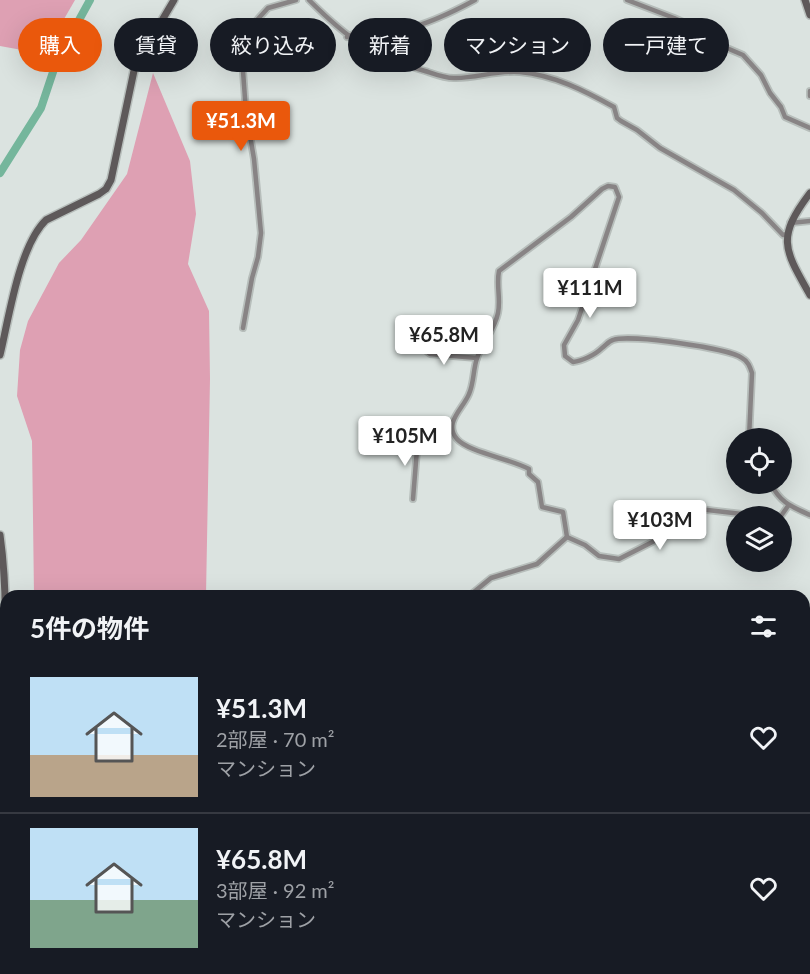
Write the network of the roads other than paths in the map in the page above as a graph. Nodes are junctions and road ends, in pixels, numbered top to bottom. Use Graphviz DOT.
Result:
graph roads {
  1 [pos="174,0"];
  2 [pos="296,0"];
  3 [pos="309,0"];
  4 [pos="475,0"];
  5 [pos="627,0"];
  6 [pos="804,1"];
  7 [pos="810,15"];
  8 [pos="347,37"];
  9 [pos="810,91"];
  10 [pos="810,96"];
  11 [pos="810,128"];
  12 [pos="810,193"];
  13 [pos="810,221"];
  14 [pos="790,223"];
  15 [pos="788,234"];
  16 [pos="810,295"];
  17 [pos="243,328"];
  18 [pos="425,350"];
  19 [pos="0,355"];
  20 [pos="477,358"];
  21 [pos="750,428"];
  22 [pos="418,436"];
  23 [pos="776,494"];
  24 [pos="413,499"];
  25 [pos="788,506"];
  26 [pos="792,508"];
  27 [pos="726,512"];
  28 [pos="810,515"];
  29 [pos="0,535"];
  30 [pos="567,537"];
  31 [pos="4,590"];
  32 [pos="476,590"];
  1 -- 19 [label="street"];
  2 -- 17 [label="street"];
  3 -- 8 [label="street"];
  4 -- 8 [label="street"];
  5 -- 11 [label="street"];
  6 -- 7 [label="street"];
  8 -- 15 [label="street"];
  9 -- 10 [label="street"];
  12 -- 14 [label="street"];
  13 -- 14 [label="street"];
  14 -- 15 [label="street"];
  15 -- 16 [label="street"];
  18 -- 20 [label="street"];
  20 -- 21 [label="street"];
  20 -- 30 [label="street"];
  22 -- 24 [label="street"];
  23 -- 25 [label="street"];
  26 -- 28 [label="street"];
  27 -- 30 [label="street"];
  29 -- 31 [label="street"];
  30 -- 32 [label="street"];
}
